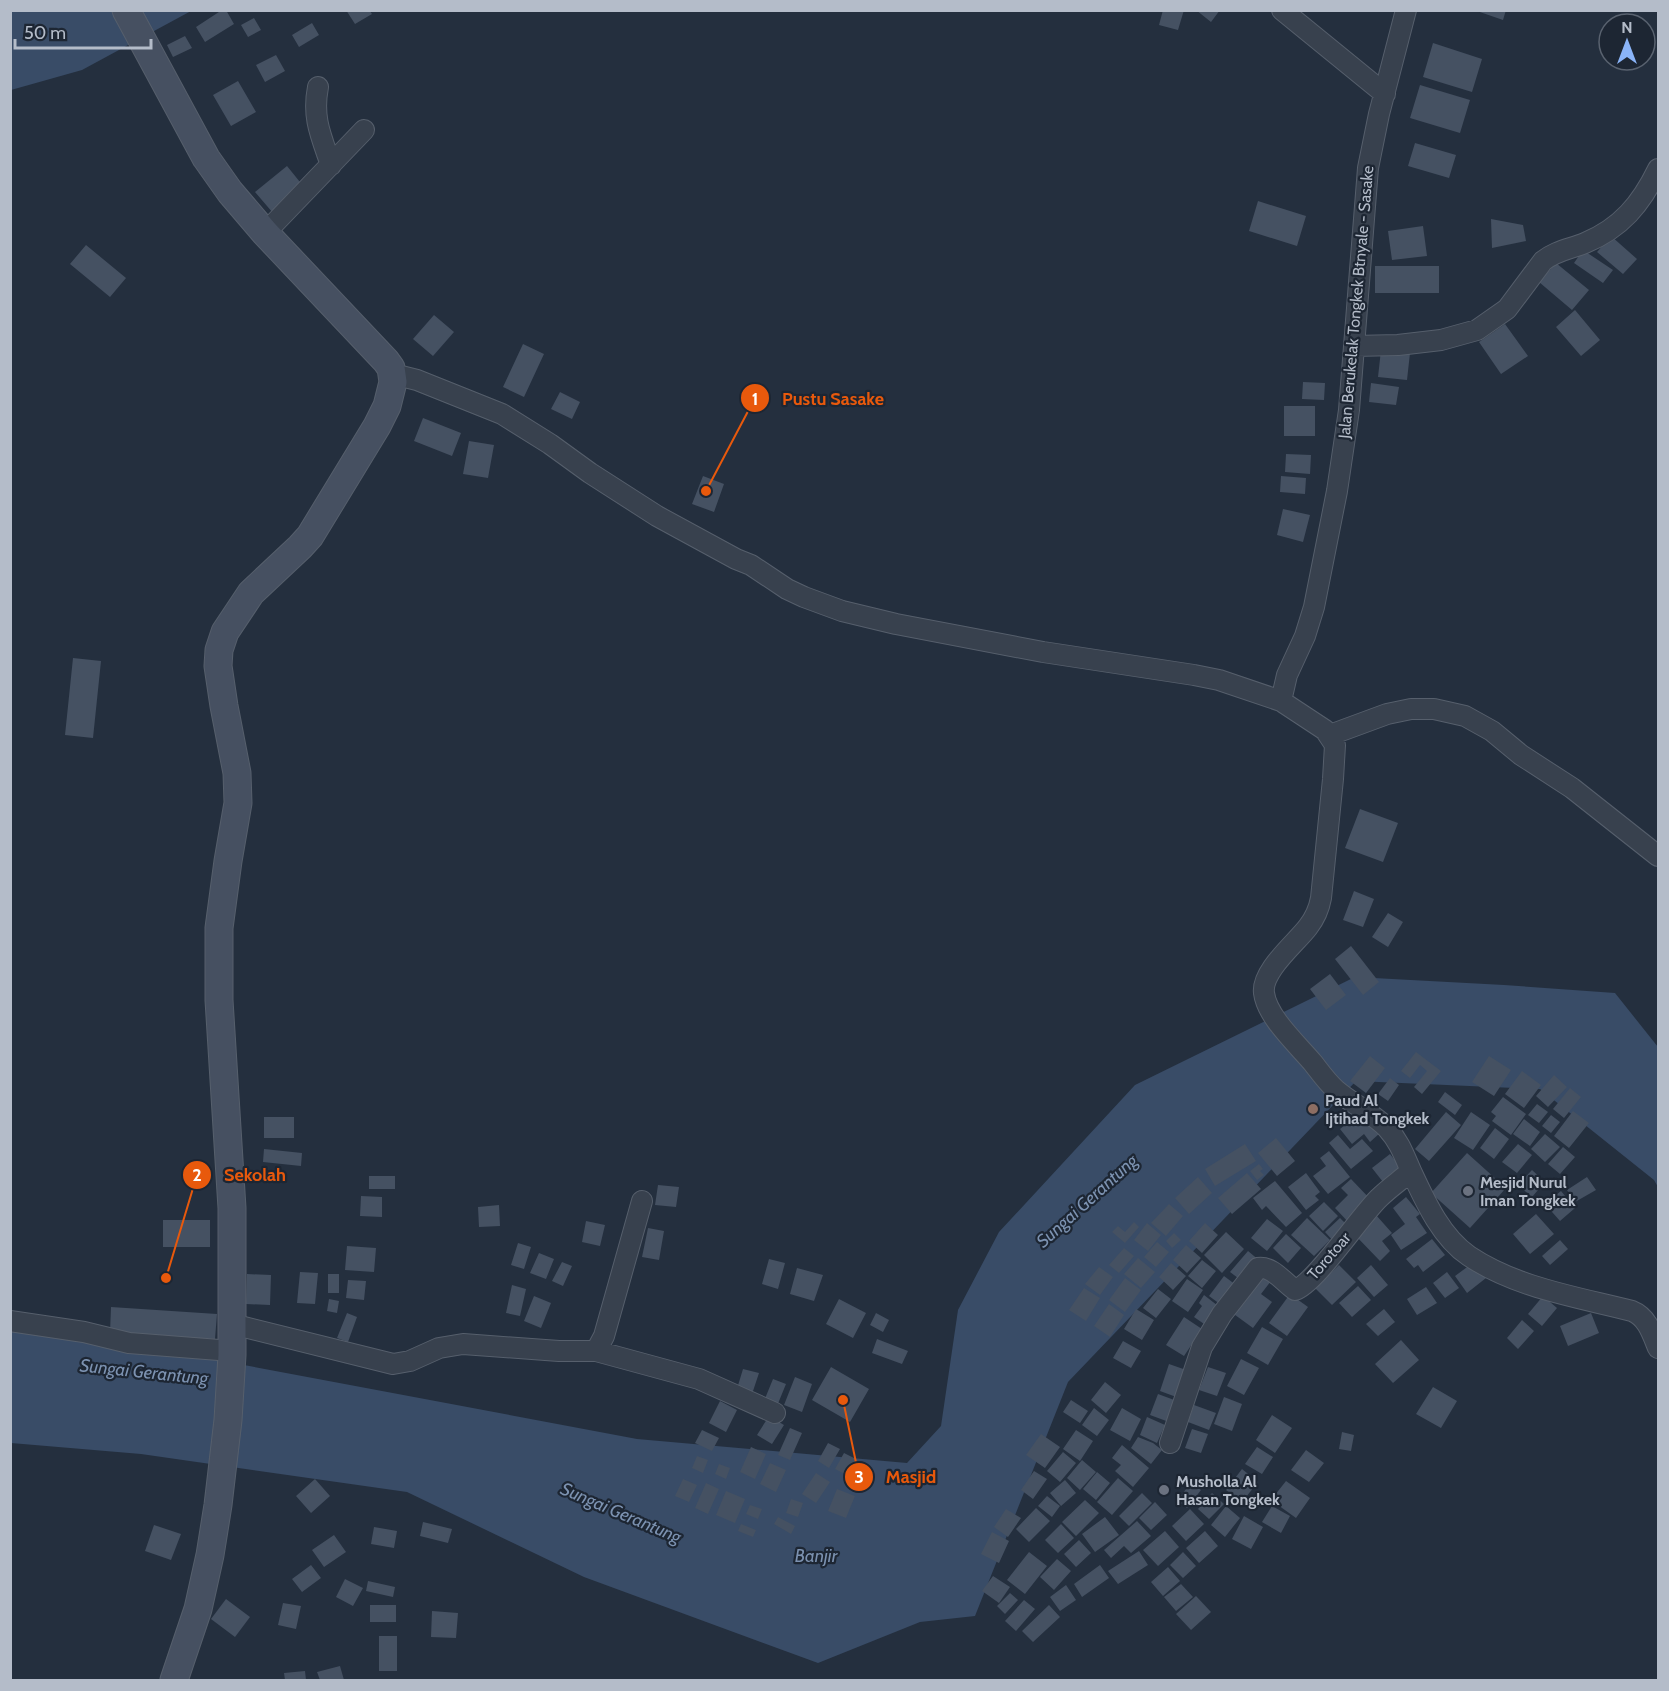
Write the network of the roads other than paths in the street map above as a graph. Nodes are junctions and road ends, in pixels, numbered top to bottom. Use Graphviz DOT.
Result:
graph roads {
  1 [pos="126,10"];
  2 [pos="1282,10"];
  3 [pos="1406,10"];
  4 [pos="318,87"];
  5 [pos="1385,94"];
  6 [pos="364,130"];
  7 [pos="331,165"];
  8 [pos="1659,169"];
  9 [pos="265,233"];
  10 [pos="1354,346"];
  11 [pos="393,374"];
  12 [pos="1281,701"];
  13 [pos="1330,735"];
  14 [pos="1659,856"];
  15 [pos="1411,1171"];
  16 [pos="642,1201"];
  17 [pos="10,1321"];
  18 [pos="232,1324"];
  19 [pos="1659,1348"];
  20 [pos="596,1351"];
  21 [pos="232,1353"];
  22 [pos="775,1413"];
  23 [pos="1170,1443"];
  24 [pos="174,1680"];
  1 -- 9 [label="street"];
  2 -- 5 [label="street"];
  3 -- 5 [label="street, Jalan Berukelak Tongkek Btnyale - Sasake"];
  4 -- 7 [label="street"];
  5 -- 10 [label="street, Jalan Berukelak Tongkek Btnyale - Sasake"];
  6 -- 7 [label="street"];
  7 -- 9 [label="street"];
  8 -- 10 [label="street"];
  9 -- 11 [label="street"];
  10 -- 12 [label="street, Jalan Berukelak Tongkek Btnyale - Sasake"];
  11 -- 12 [label="street"];
  11 -- 18 [label="street"];
  12 -- 13 [label="street"];
  13 -- 14 [label="street"];
  13 -- 15 [label="street"];
  15 -- 19 [label="street"];
  15 -- 23 [label="street, Torotoar"];
  16 -- 20 [label="street"];
  17 -- 21 [label="street"];
  18 -- 20 [label="street"];
  18 -- 21 [label="street"];
  20 -- 22 [label="street"];
  21 -- 24 [label="street"];
}
